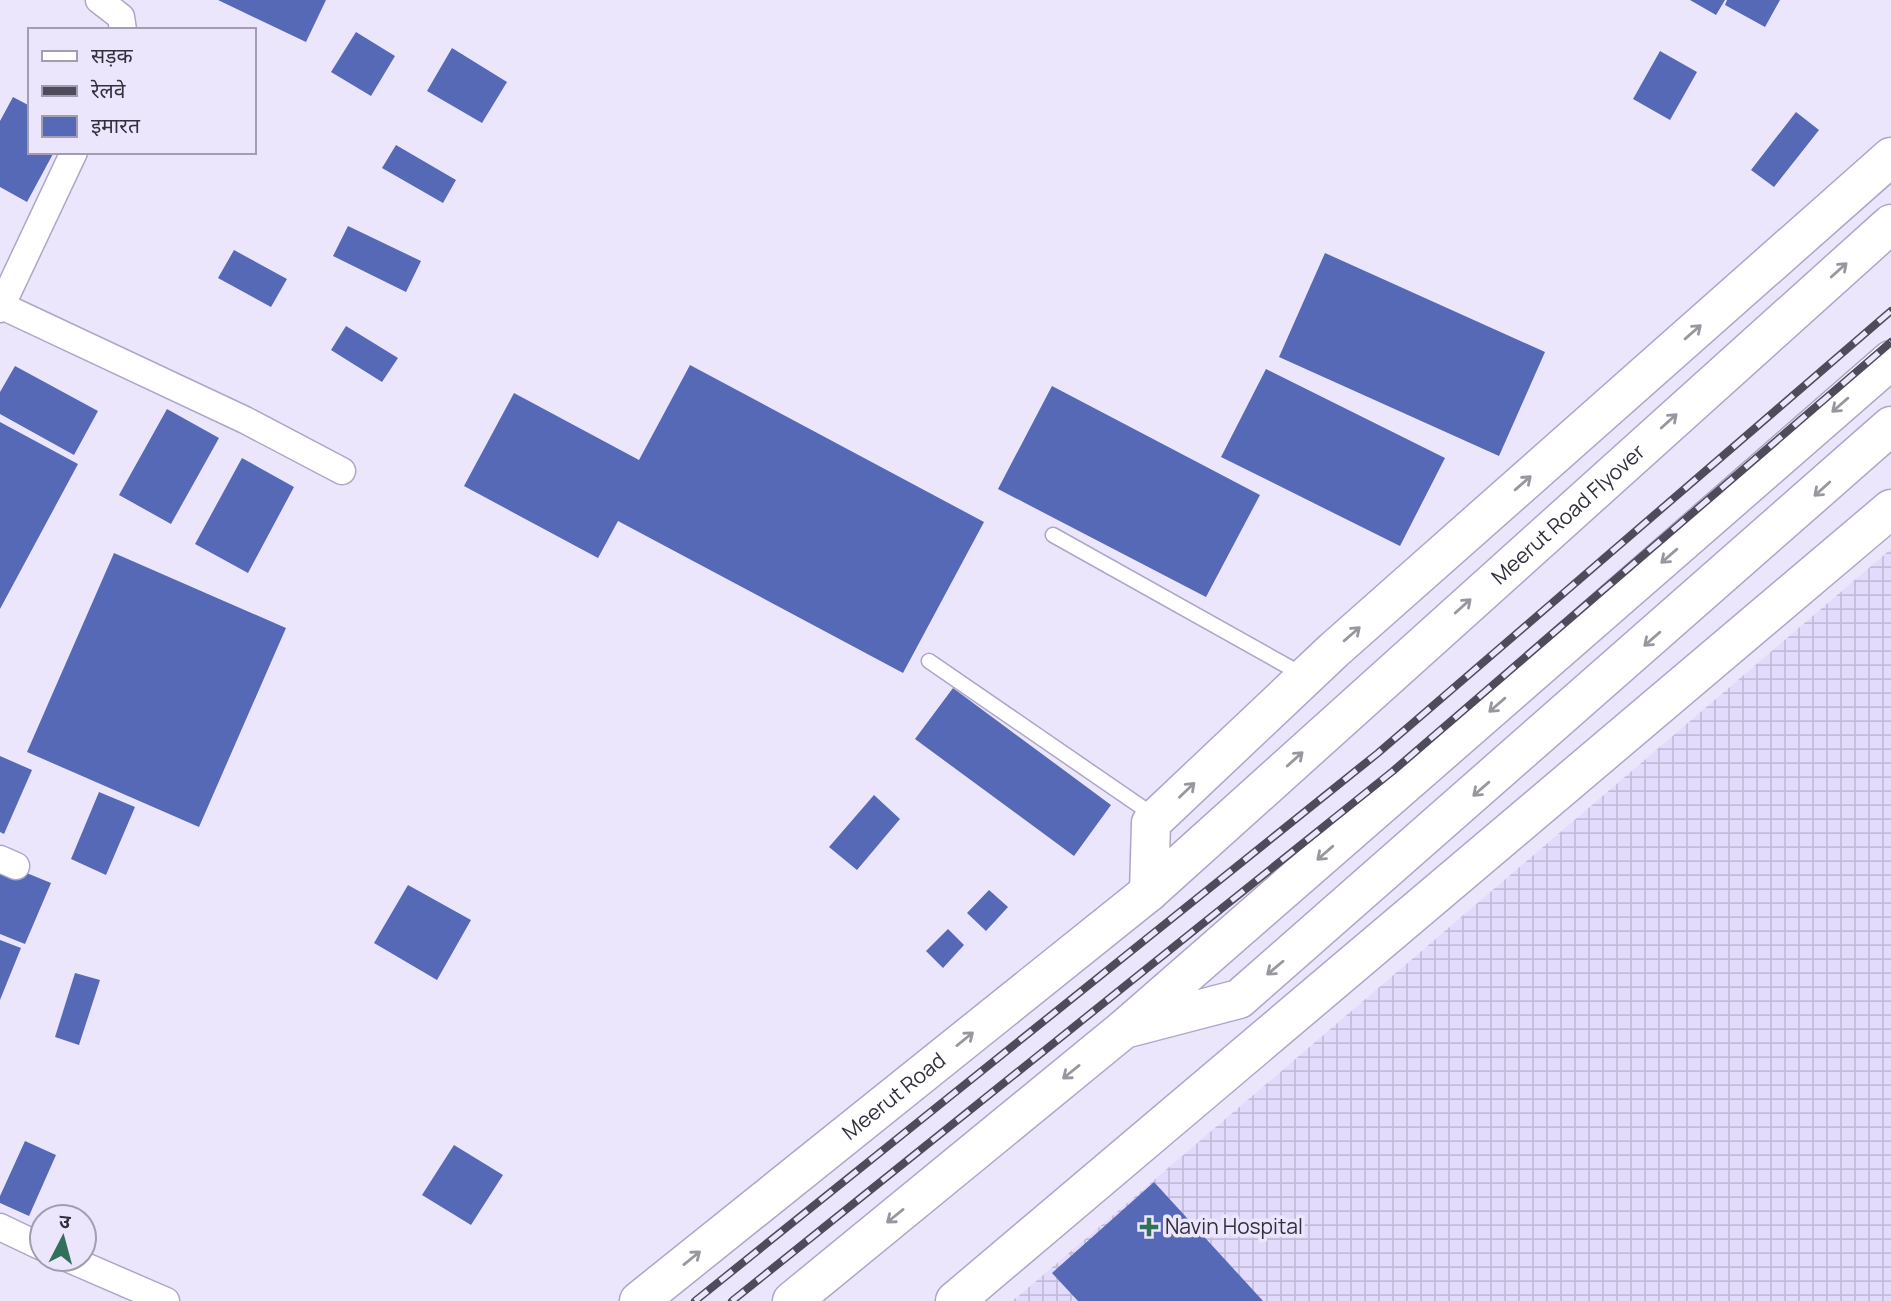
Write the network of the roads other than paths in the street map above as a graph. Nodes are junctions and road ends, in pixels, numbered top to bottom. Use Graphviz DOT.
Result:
graph roads {
  1 [pos="99,0"];
  2 [pos="123,28"];
  3 [pos="73,154"];
  4 [pos="1891,157"];
  5 [pos="1891,224"];
  6 [pos="1,308"];
  7 [pos="1891,360"];
  8 [pos="1891,426"];
  9 [pos="342,471"];
  10 [pos="1891,509"];
  11 [pos="1054,535"];
  12 [pos="929,661"];
  13 [pos="1306,676"];
  14 [pos="1157,818"];
  15 [pos="1149,892"];
  16 [pos="1124,1029"];
  17 [pos="0,1227"];
  18 [pos="28,1240"];
  19 [pos="98,1272"];
  20 [pos="166,1301"];
  21 [pos="639,1301"];
  22 [pos="792,1301"];
  23 [pos="955,1301"];
  1 -- 2 [label="street"];
  3 -- 6 [label="street"];
  13 -- 4 [label="street, one-way"];
  15 -- 5 [label="street, Meerut Road Flyover, one-way"];
  6 -- 9 [label="street"];
  7 -- 16 [label="street, one-way"];
  8 -- 16 [label="street, one-way"];
  10 -- 23 [label="street"];
  11 -- 13 [label="lane"];
  12 -- 14 [label="lane"];
  14 -- 13 [label="street, one-way"];
  14 -- 15 [label="street"];
  21 -- 15 [label="street, Meerut Road, one-way"];
  16 -- 22 [label="street, one-way"];
  17 -- 18 [label="street"];
  19 -- 20 [label="street"];
}
